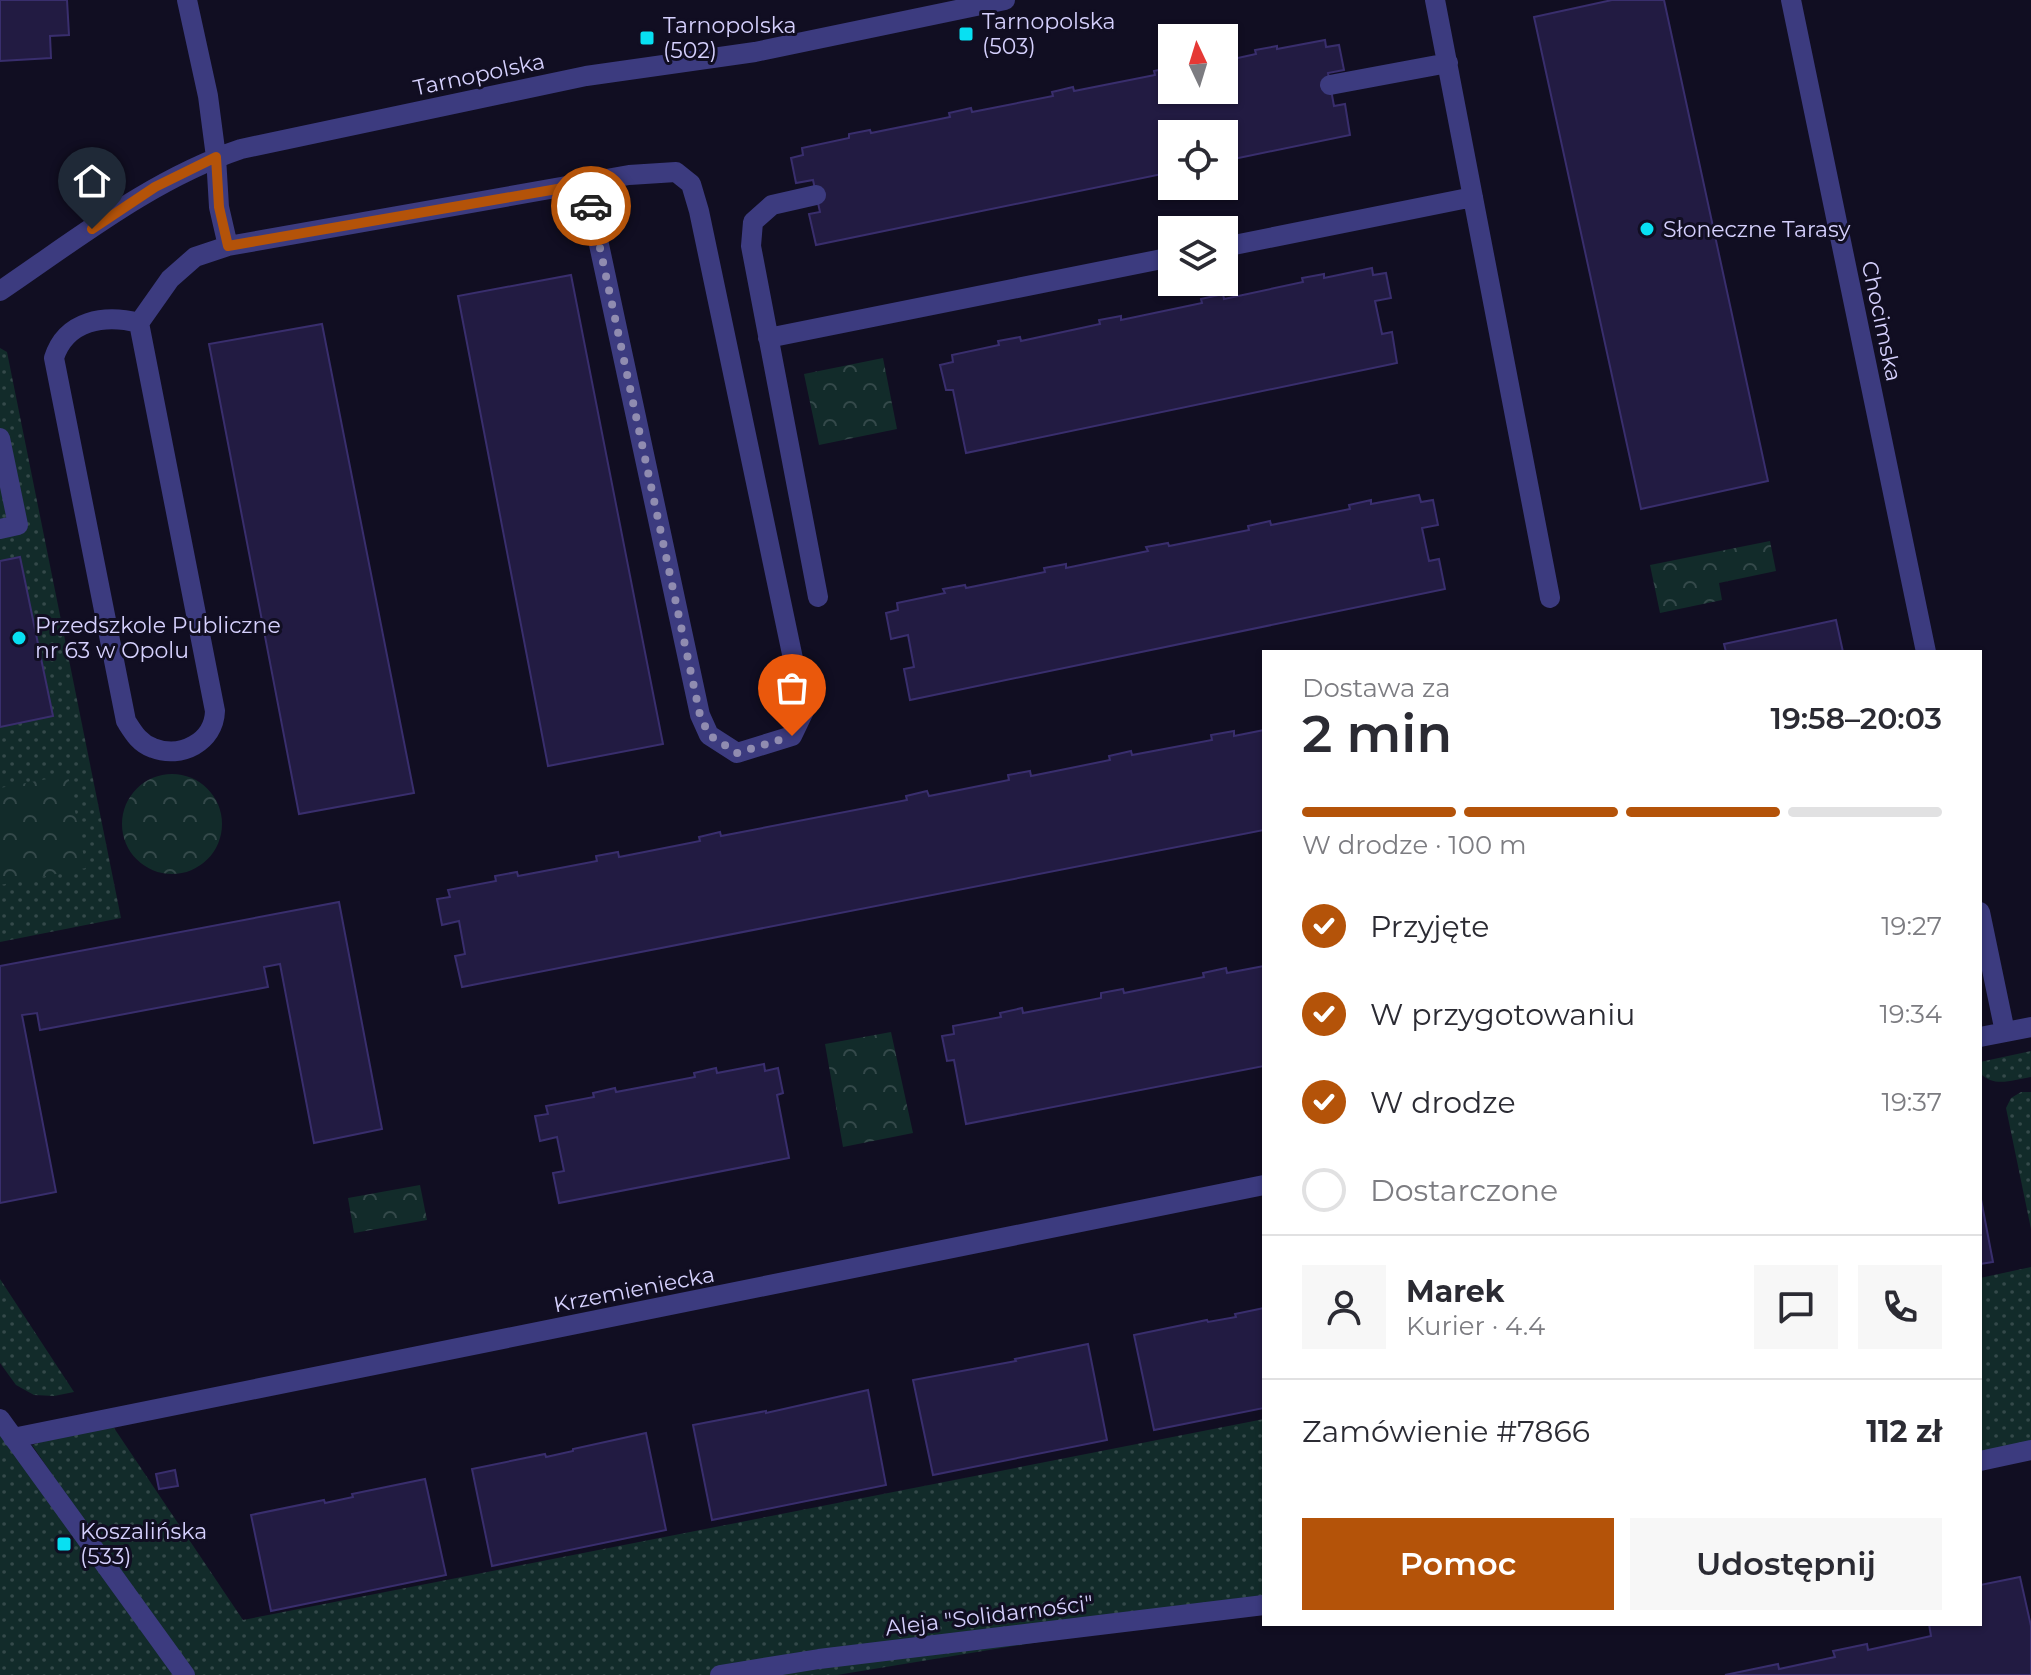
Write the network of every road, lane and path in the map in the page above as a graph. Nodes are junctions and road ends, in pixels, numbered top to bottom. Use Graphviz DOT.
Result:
graph roads {
  1 [pos="187,0"];
  2 [pos="1005,0"];
  3 [pos="1435,0"];
  4 [pos="1791,0"];
  5 [pos="1448,63"];
  6 [pos="1330,85"];
  7 [pos="216,157"];
  8 [pos="586,184"];
  9 [pos="816,195"];
  10 [pos="1473,197"];
  11 [pos="1238,244"];
  12 [pos="228,246"];
  13 [pos="1158,260"];
  14 [pos="0,291"];
  15 [pos="139,323"];
  16 [pos="768,338"];
  17 [pos="0,438"];
  18 [pos="0,529"];
  19 [pos="818,597"];
  20 [pos="1550,598"];
  21 [pos="1926,650"];
  22 [pos="1982,922"];
  23 [pos="2031,1027"];
  24 [pos="2005,1032"];
  25 [pos="1982,1037"];
  26 [pos="1262,1185"];
  27 [pos="0,1419"];
  28 [pos="13,1438"];
  29 [pos="2031,1450"];
  30 [pos="1982,1461"];
  31 [pos="1262,1605"];
  32 [pos="185,1675"];
  33 [pos="720,1675"];
  1 -- 7 [label="street"];
  2 -- 7 [label="street, Tarnopolska"];
  3 -- 5 [label="street"];
  4 -- 21 [label="street, Chocimska"];
  5 -- 6 [label="street"];
  5 -- 10 [label="street"];
  7 -- 12 [label="street"];
  7 -- 14 [label="street, Tarnopolska"];
  8 -- 8 [label="street"];
  8 -- 12 [label="street"];
  9 -- 16 [label="street"];
  10 -- 11 [label="street"];
  10 -- 20 [label="street"];
  12 -- 15 [label="street"];
  13 -- 16 [label="street"];
  15 -- 15 [label="street"];
  16 -- 19 [label="street"];
  17 -- 18 [label="street"];
  22 -- 24 [label="street"];
  23 -- 24 [label="street"];
  24 -- 25 [label="street"];
  26 -- 28 [label="street, Krzemieniecka"];
  27 -- 28 [label="street"];
  28 -- 32 [label="street"];
  29 -- 30 [label="street"];
  31 -- 33 [label="street, Aleja \"Solidarności\""];
}
